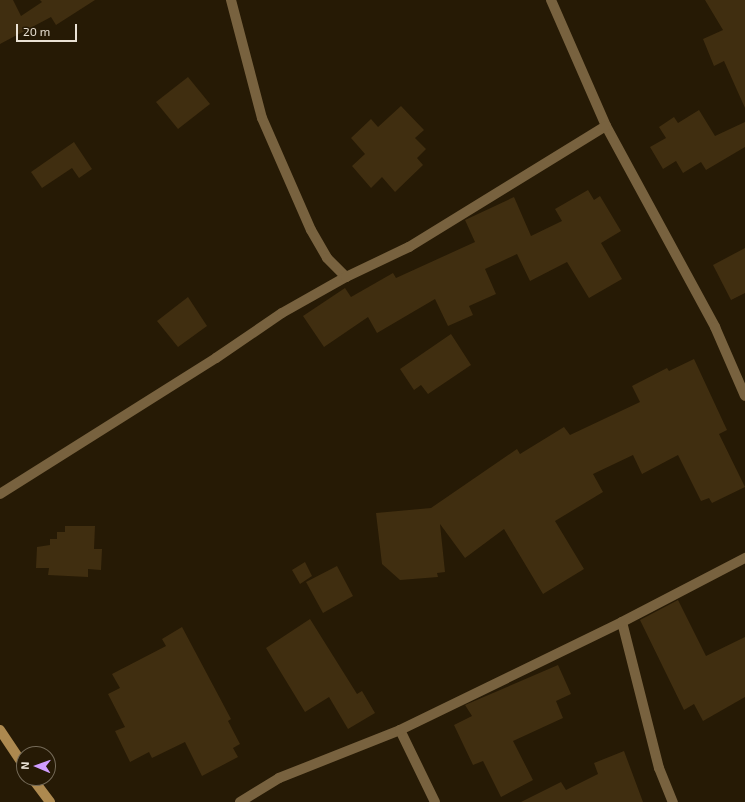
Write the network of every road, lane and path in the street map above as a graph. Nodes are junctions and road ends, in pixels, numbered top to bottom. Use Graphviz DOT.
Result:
graph roads {
  1 [pos="231,0"];
  2 [pos="552,0"];
  3 [pos="606,126"];
  4 [pos="346,277"];
  5 [pos="745,396"];
  6 [pos="0,494"];
  7 [pos="745,558"];
  8 [pos="622,622"];
  9 [pos="0,730"];
  10 [pos="400,730"];
  11 [pos="16,754"];
  12 [pos="38,786"];
  13 [pos="50,802"];
  14 [pos="240,802"];
  15 [pos="435,802"];
  16 [pos="673,802"];
  1 -- 4 [label="street"];
  2 -- 3 [label="street"];
  3 -- 4 [label="street"];
  3 -- 5 [label="street"];
  4 -- 6 [label="street"];
  7 -- 8 [label="street"];
  8 -- 10 [label="street"];
  8 -- 16 [label="street"];
  9 -- 11 [label="main road"];
  10 -- 14 [label="street"];
  10 -- 15 [label="street"];
  12 -- 13 [label="main road"];
}
